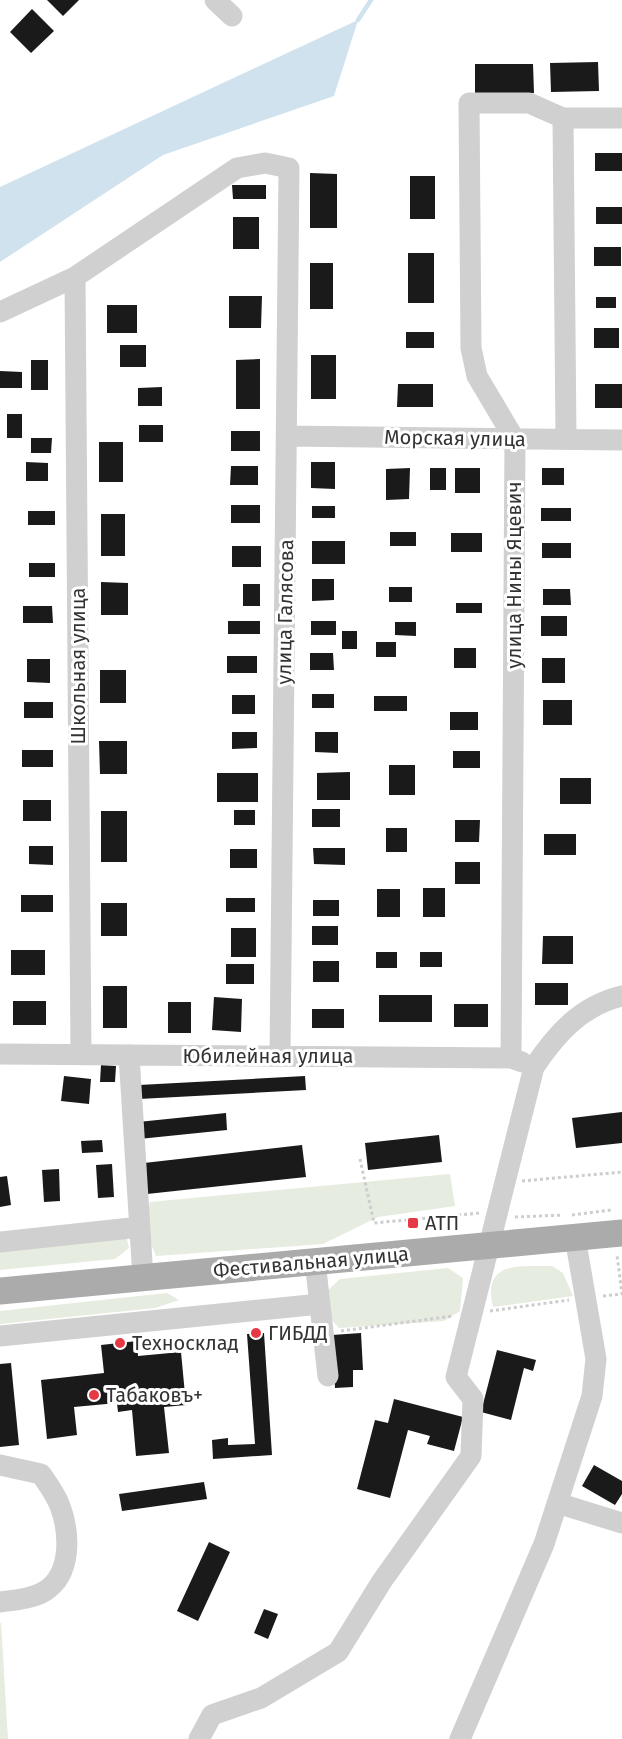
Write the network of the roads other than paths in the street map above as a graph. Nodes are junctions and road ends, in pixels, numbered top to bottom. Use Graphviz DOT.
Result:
graph roads {
  1 [pos="215,0"];
  2 [pos="232,16"];
  3 [pos="563,118"];
  4 [pos="622,118"];
  5 [pos="75,277"];
  6 [pos="0,312"];
  7 [pos="287,436"];
  8 [pos="566,438"];
  9 [pos="515,440"];
  10 [pos="622,440"];
  11 [pos="622,996"];
  12 [pos="0,1054"];
  13 [pos="81,1055"];
  14 [pos="129,1055"];
  15 [pos="280,1056"];
  16 [pos="511,1058"];
  17 [pos="534,1067"];
  18 [pos="140,1227"];
  19 [pos="622,1233"];
  20 [pos="575,1237"];
  21 [pos="0,1242"];
  22 [pos="490,1245"];
  23 [pos="315,1261"];
  24 [pos="143,1278"];
  25 [pos="0,1291"];
  26 [pos="320,1304"];
  27 [pos="0,1336"];
  28 [pos="328,1376"];
  29 [pos="0,1465"];
  30 [pos="557,1503"];
  31 [pos="622,1522"];
  32 [pos="0,1602"];
  33 [pos="199,1739"];
  34 [pos="460,1739"];
  1 -- 2 [label="street"];
  3 -- 4 [label="street"];
  3 -- 8 [label="street"];
  3 -- 9 [label="street"];
  5 -- 6 [label="street"];
  5 -- 7 [label="street, улица Галясова"];
  5 -- 13 [label="street, Школьная улица"];
  7 -- 9 [label="street, Морская улица"];
  7 -- 15 [label="street, улица Галясова"];
  8 -- 9 [label="street, Морская улица"];
  8 -- 10 [label="street, Морская улица"];
  9 -- 16 [label="street, улица Нины Яцевич"];
  11 -- 17 [label="street"];
  12 -- 13 [label="street, Юбилейная улица"];
  13 -- 14 [label="street, Юбилейная улица"];
  14 -- 15 [label="street, Юбилейная улица"];
  14 -- 18 [label="street"];
  15 -- 16 [label="street, Юбилейная улица"];
  16 -- 17 [label="street, Юбилейная улица"];
  17 -- 22 [label="street"];
  18 -- 21 [label="street"];
  18 -- 24 [label="street"];
  19 -- 20 [label="main road, Фестивальная улица"];
  20 -- 22 [label="main road, Фестивальная улица"];
  20 -- 30 [label="street"];
  22 -- 23 [label="main road, Фестивальная улица"];
  22 -- 33 [label="street"];
  23 -- 24 [label="main road, Фестивальная улица"];
  23 -- 26 [label="street"];
  24 -- 25 [label="main road, Фестивальная улица"];
  26 -- 27 [label="street"];
  26 -- 28 [label="street"];
  29 -- 32 [label="street"];
  30 -- 31 [label="street"];
  30 -- 34 [label="street"];
}
